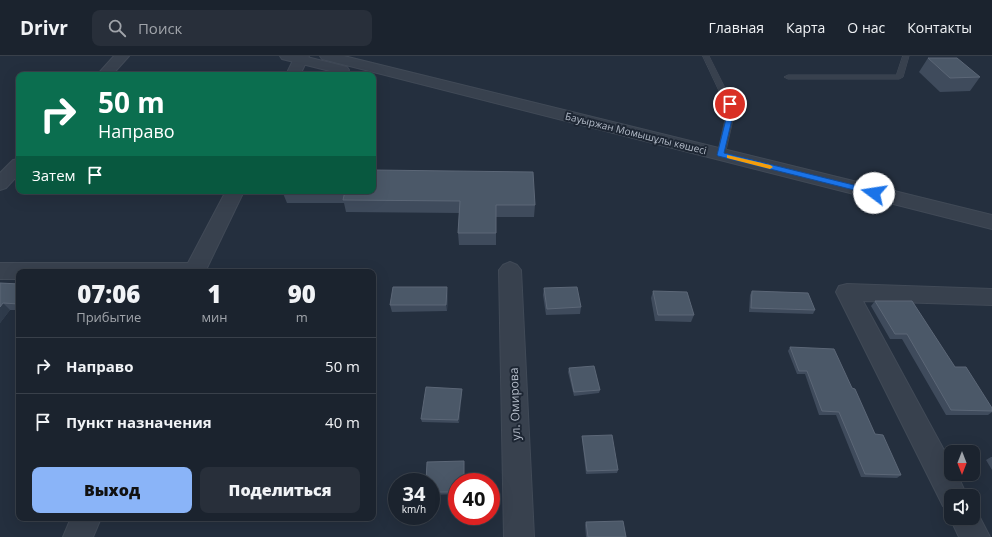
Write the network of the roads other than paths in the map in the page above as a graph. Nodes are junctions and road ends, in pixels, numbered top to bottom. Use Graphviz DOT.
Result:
graph roads {
  1 [pos="122,56"];
  2 [pos="327,56"];
  3 [pos="706,56"];
  4 [pos="906,56"];
  5 [pos="296,57"];
  6 [pos="107,72"];
  7 [pos="293,72"];
  8 [pos="349,72"];
  9 [pos="788,77"];
  10 [pos="376,79"];
  11 [pos="721,155"];
  12 [pos="16,167"];
  13 [pos="0,184"];
  14 [pos="233,194"];
  15 [pos="992,222"];
  16 [pos="992,237"];
  17 [pos="196,269"];
  18 [pos="510,270"];
  19 [pos="0,271"];
  20 [pos="16,271"];
  21 [pos="992,296"];
  22 [pos="950,489"];
  23 [pos="85,521"];
  24 [pos="969,525"];
  25 [pos="78,537"];
  26 [pos="519,537"];
  27 [pos="975,537"];
  1 -- 6 [label="street"];
  2 -- 11 [label="street, Бауыржан Момышұлы көшесі"];
  3 -- 11 [label="lane"];
  4 -- 9 [label="lane"];
  5 -- 7 [label="street"];
  5 -- 8 [label="street"];
  10 -- 16 [label="street, Бауыржан Момышұлы көшесі"];
  11 -- 15 [label="street, Бауыржан Момышұлы көшесі"];
  12 -- 13 [label="street"];
  14 -- 17 [label="street"];
  18 -- 26 [label="street, ул. Омирова"];
  19 -- 20 [label="street"];
  21 -- 22 [label="street"];
  23 -- 25 [label="street"];
  24 -- 27 [label="street"];
}
